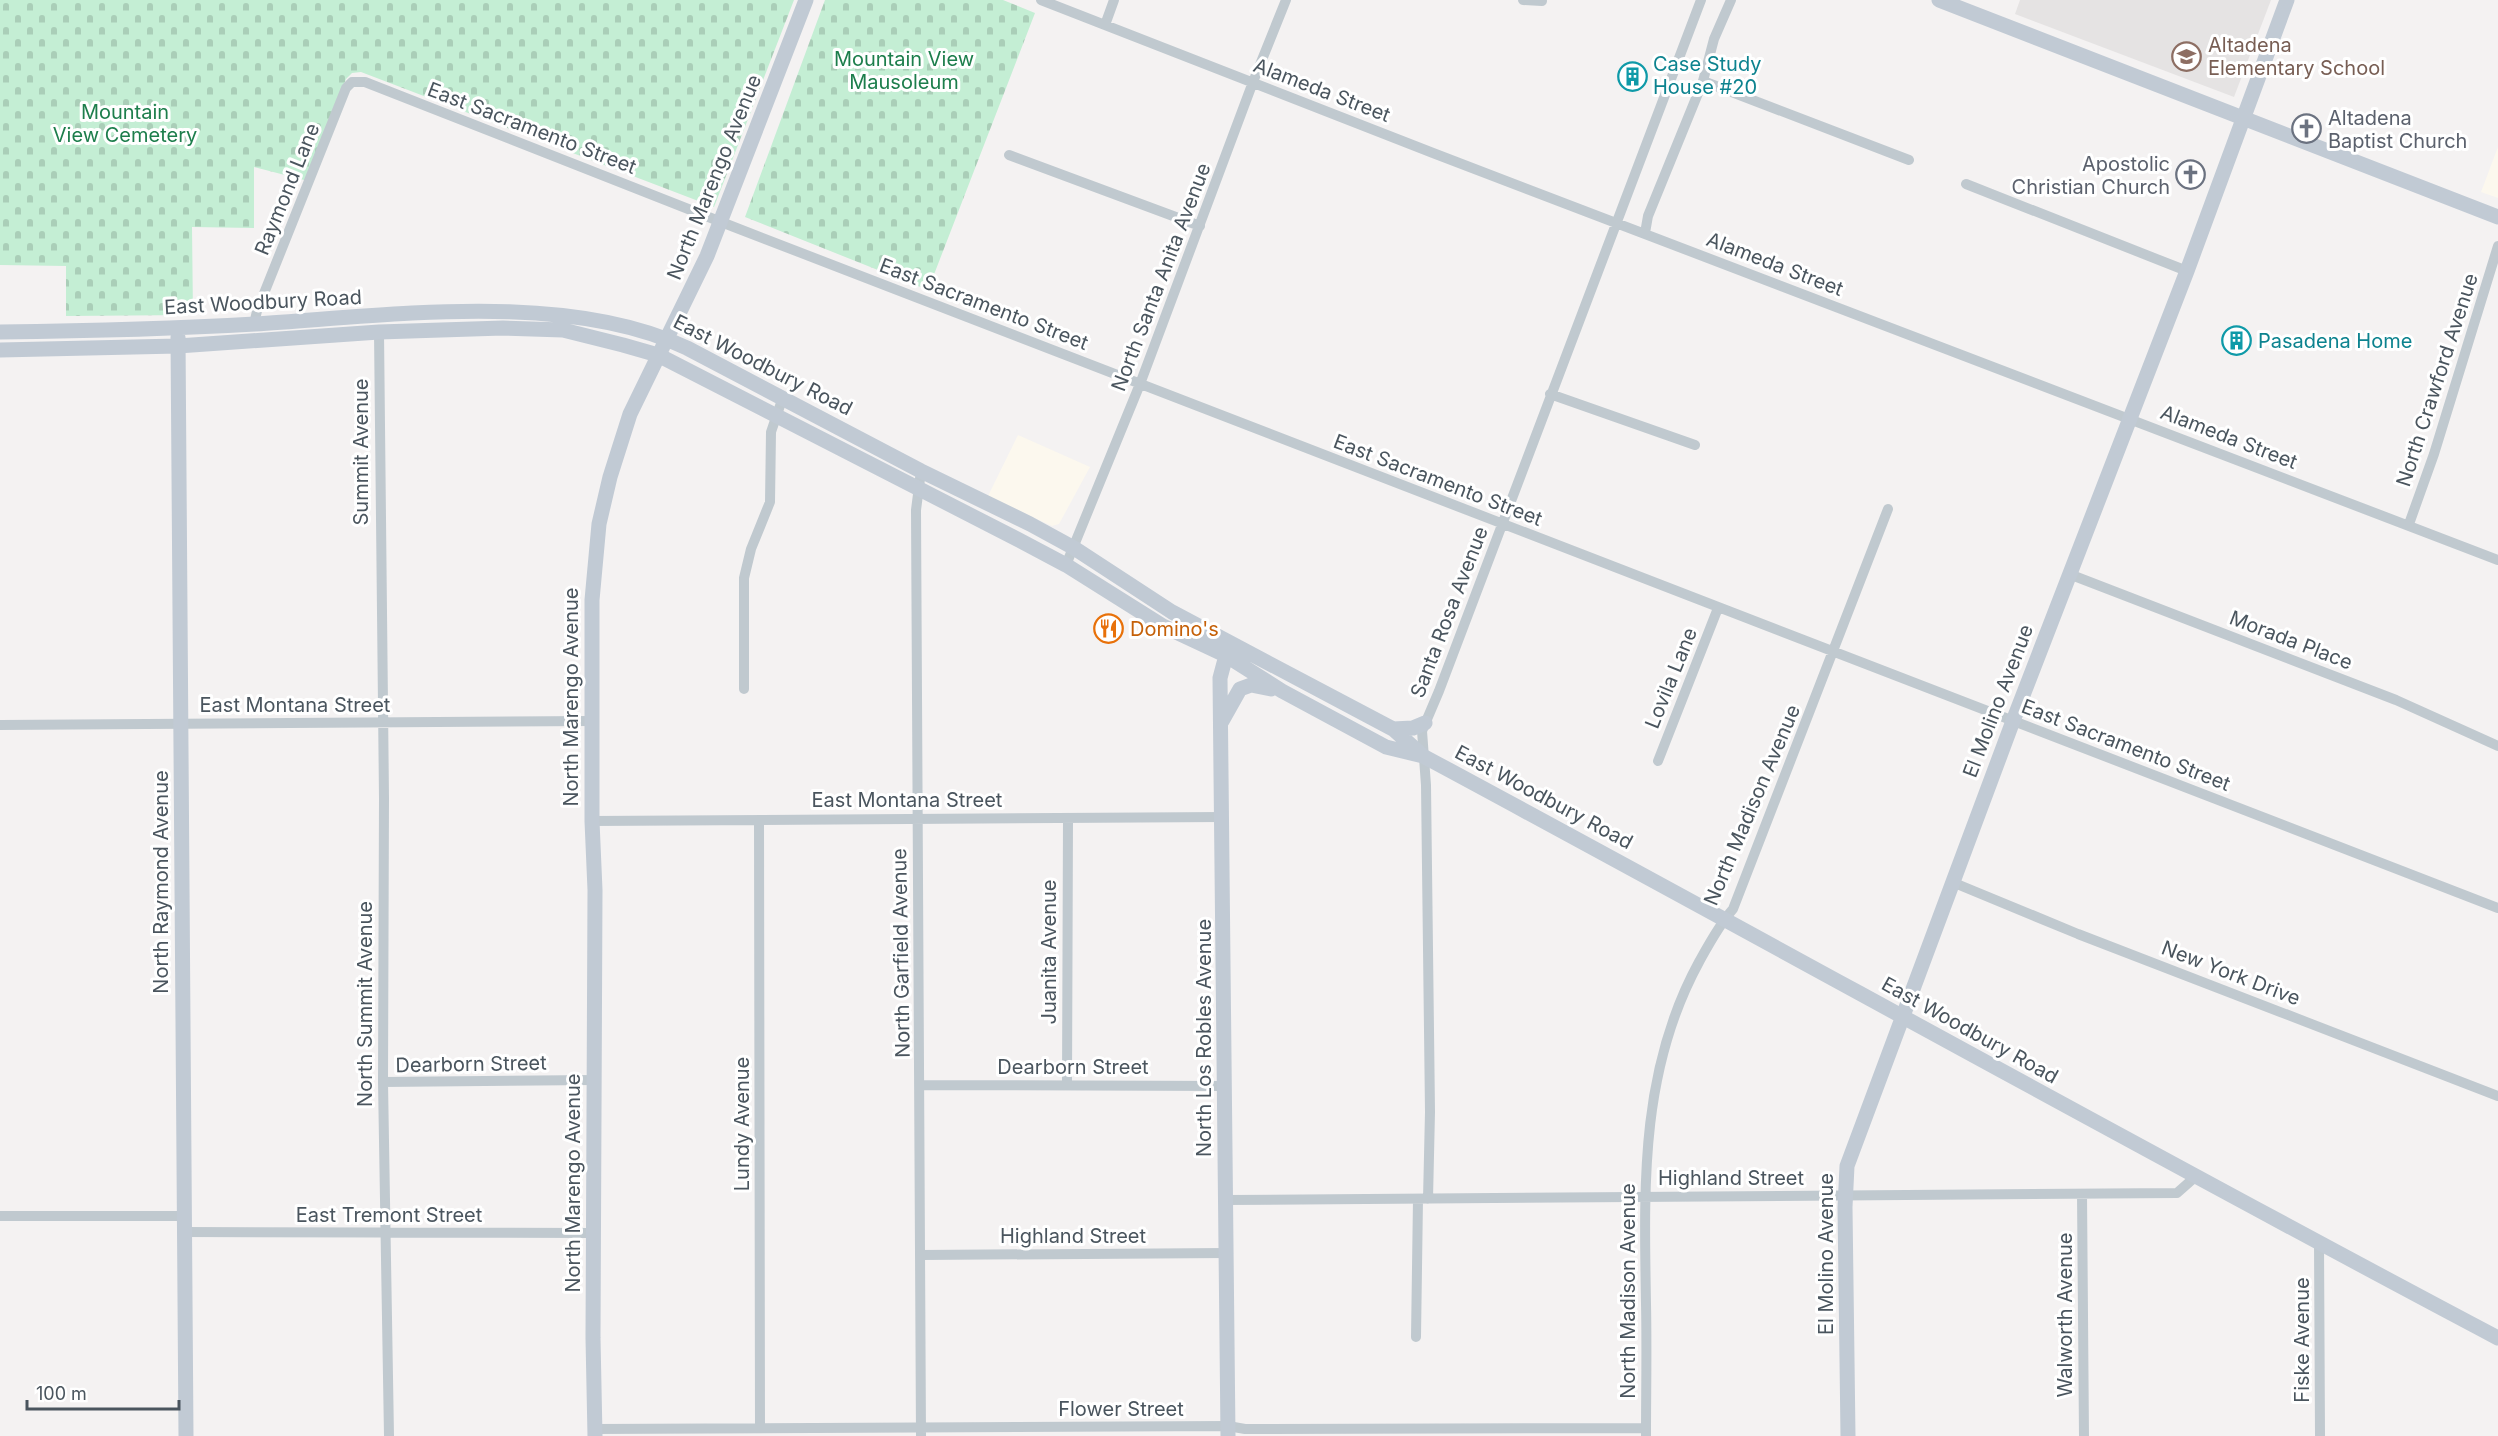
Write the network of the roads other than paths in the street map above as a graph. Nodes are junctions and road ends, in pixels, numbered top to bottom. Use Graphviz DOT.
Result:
graph roads {
  1 [pos="806,0"];
  2 [pos="1041,0"];
  3 [pos="1114,0"];
  4 [pos="1286,0"];
  5 [pos="1523,0"];
  6 [pos="1701,0"];
  7 [pos="1731,0"];
  8 [pos="2288,0"];
  9 [pos="1542,1"];
  10 [pos="1944,1"];
  11 [pos="1105,25"];
  12 [pos="1703,81"];
  13 [pos="365,82"];
  14 [pos="1253,82"];
  15 [pos="2244,117"];
  16 [pos="1009,155"];
  17 [pos="1909,160"];
  18 [pos="1966,183"];
  19 [pos="2498,217"];
  20 [pos="720,222"];
  21 [pos="1617,222"];
  22 [pos="1200,226"];
  23 [pos="1645,233"];
  24 [pos="2498,246"];
  25 [pos="2187,271"];
  26 [pos="254,324"];
  27 [pos="177,328"];
  28 [pos="0,332"];
  29 [pos="379,332"];
  30 [pos="666,338"];
  31 [pos="178,345"];
  32 [pos="0,350"];
  33 [pos="658,355"];
  34 [pos="1140,384"];
  35 [pos="1550,394"];
  36 [pos="783,397"];
  37 [pos="777,417"];
  38 [pos="2129,418"];
  39 [pos="1695,445"];
  40 [pos="921,471"];
  41 [pos="919,489"];
  42 [pos="1888,509"];
  43 [pos="1501,524"];
  44 [pos="2409,524"];
  45 [pos="1074,548"];
  46 [pos="2498,560"];
  47 [pos="1066,565"];
  48 [pos="380,573"];
  49 [pos="2069,574"];
  50 [pos="1139,592"];
  51 [pos="1131,607"];
  52 [pos="1718,608"];
  53 [pos="1228,648"];
  54 [pos="1833,651"];
  55 [pos="744,689"];
  56 [pos="1282,691"];
  57 [pos="591,720"];
  58 [pos="1222,721"];
  59 [pos="2013,721"];
  60 [pos="383,722"];
  61 [pos="1425,723"];
  62 [pos="181,724"];
  63 [pos="0,725"];
  64 [pos="1393,729"];
  65 [pos="2498,746"];
  66 [pos="1423,756"];
  67 [pos="1658,761"];
  68 [pos="1222,817"];
  69 [pos="918,818"];
  70 [pos="1068,818"];
  71 [pos="759,820"];
  72 [pos="592,821"];
  73 [pos="1952,882"];
  74 [pos="2498,908"];
  75 [pos="1725,918"];
  76 [pos="1903,1016"];
  77 [pos="594,1080"];
  78 [pos="383,1082"];
  79 [pos="921,1085"];
  80 [pos="1067,1085"];
  81 [pos="1225,1086"];
  82 [pos="2498,1096"];
  83 [pos="2194,1178"];
  84 [pos="2082,1194"];
  85 [pos="1845,1196"];
  86 [pos="1645,1197"];
  87 [pos="1423,1199"];
  88 [pos="1226,1200"];
  89 [pos="0,1216"];
  90 [pos="184,1216"];
  91 [pos="183,1232"];
  92 [pos="594,1233"];
  93 [pos="385,1234"];
  94 [pos="2319,1243"];
  95 [pos="1226,1253"];
  96 [pos="921,1255"];
  97 [pos="1416,1337"];
  98 [pos="2498,1338"];
  99 [pos="760,1428"];
  100 [pos="1228,1431"];
  101 [pos="921,1432"];
  102 [pos="1646,1432"];
  103 [pos="595,1433"];
  104 [pos="186,1436"];
  105 [pos="389,1436"];
  106 [pos="1848,1436"];
  107 [pos="2084,1436"];
  108 [pos="2320,1436"];
  1 -- 20 [label="street, North Marengo Avenue"];
  2 -- 11 [label="street, Alameda Street"];
  3 -- 11 [label="street"];
  4 -- 14 [label="street, North Santa Anita Avenue"];
  5 -- 9 [label="street"];
  6 -- 21 [label="street, Santa Rosa Avenue"];
  7 -- 12 [label="street"];
  8 -- 15 [label="street, El Molino Avenue"];
  10 -- 15 [label="street"];
  11 -- 14 [label="street, Alameda Street"];
  12 -- 17 [label="street"];
  12 -- 23 [label="street"];
  13 -- 20 [label="street, East Sacramento Street"];
  13 -- 26 [label="street, Raymond Lane"];
  14 -- 21 [label="street, Alameda Street"];
  14 -- 22 [label="street, North Santa Anita Avenue"];
  15 -- 19 [label="street"];
  15 -- 25 [label="street, El Molino Avenue"];
  16 -- 22 [label="street"];
  18 -- 25 [label="street"];
  20 -- 30 [label="street, North Marengo Avenue"];
  20 -- 34 [label="street, East Sacramento Street"];
  21 -- 23 [label="street, Alameda Street"];
  21 -- 35 [label="street, Santa Rosa Avenue"];
  22 -- 34 [label="street, North Santa Anita Avenue"];
  23 -- 38 [label="street, Alameda Street"];
  24 -- 44 [label="street, North Crawford Avenue"];
  25 -- 38 [label="street, El Molino Avenue"];
  26 -- 27 [label="street, East Woodbury Road"];
  26 -- 30 [label="street, East Woodbury Road"];
  27 -- 28 [label="street, East Woodbury Road"];
  27 -- 31 [label="street, North Raymond Avenue"];
  29 -- 31 [label="street, East Woodbury Road"];
  29 -- 33 [label="street, East Woodbury Road"];
  29 -- 48 [label="street, Summit Avenue"];
  30 -- 33 [label="street, North Marengo Avenue"];
  30 -- 36 [label="street, East Woodbury Road"];
  31 -- 32 [label="street, East Woodbury Road"];
  31 -- 62 [label="street, North Raymond Avenue"];
  33 -- 37 [label="street, East Woodbury Road"];
  33 -- 57 [label="street, North Marengo Avenue"];
  34 -- 43 [label="street, East Sacramento Street"];
  34 -- 45 [label="street, North Santa Anita Avenue"];
  35 -- 39 [label="street"];
  35 -- 43 [label="street, Santa Rosa Avenue"];
  36 -- 37 [label="street"];
  36 -- 40 [label="street, East Woodbury Road"];
  37 -- 41 [label="street, East Woodbury Road"];
  37 -- 55 [label="street"];
  38 -- 44 [label="street, Alameda Street"];
  38 -- 49 [label="street, El Molino Avenue"];
  40 -- 41 [label="street, North Garfield Avenue"];
  40 -- 45 [label="street, East Woodbury Road"];
  41 -- 47 [label="street, East Woodbury Road"];
  41 -- 69 [label="street, North Garfield Avenue"];
  42 -- 54 [label="street, North Madison Avenue"];
  43 -- 52 [label="street, East Sacramento Street"];
  43 -- 61 [label="street, Santa Rosa Avenue"];
  44 -- 46 [label="street, Alameda Street"];
  45 -- 47 [label="street, North Santa Anita Avenue"];
  45 -- 50 [label="street, East Woodbury Road"];
  47 -- 51 [label="street, East Woodbury Road"];
  48 -- 60 [label="street, North Summit Avenue"];
  49 -- 59 [label="street, El Molino Avenue"];
  49 -- 65 [label="street, Morada Place"];
  50 -- 51 [label="street"];
  50 -- 53 [label="street, East Woodbury Road"];
  51 -- 53 [label="street, East Woodbury Road"];
  52 -- 54 [label="street, East Sacramento Street"];
  52 -- 67 [label="street, Lovila Lane"];
  53 -- 56 [label="street, East Woodbury Road"];
  53 -- 58 [label="street, North Los Robles Avenue"];
  53 -- 64 [label="street, East Woodbury Road"];
  54 -- 59 [label="street, East Sacramento Street"];
  54 -- 75 [label="street, North Madison Avenue"];
  56 -- 58 [label="street"];
  56 -- 66 [label="street, East Woodbury Road"];
  57 -- 60 [label="street, East Montana Street"];
  57 -- 72 [label="street, North Marengo Avenue"];
  58 -- 68 [label="street, North Los Robles Avenue"];
  59 -- 73 [label="street, El Molino Avenue"];
  59 -- 74 [label="street, East Sacramento Street"];
  60 -- 62 [label="street, East Montana Street"];
  60 -- 78 [label="street, North Summit Avenue"];
  61 -- 64 [label="street"];
  61 -- 66 [label="street, Santa Rosa Avenue"];
  62 -- 63 [label="street, East Montana Street"];
  62 -- 90 [label="street, North Raymond Avenue"];
  64 -- 66 [label="street, East Woodbury Road"];
  66 -- 75 [label="street, East Woodbury Road"];
  66 -- 87 [label="street, Santa Rosa Avenue"];
  68 -- 70 [label="street, East Montana Street"];
  68 -- 81 [label="street, North Los Robles Avenue"];
  69 -- 70 [label="street, East Montana Street"];
  69 -- 71 [label="street, East Montana Street"];
  69 -- 79 [label="street, North Garfield Avenue"];
  70 -- 80 [label="street, Juanita Avenue"];
  71 -- 72 [label="street, East Montana Street"];
  71 -- 99 [label="street, Lundy Avenue"];
  72 -- 77 [label="street, North Marengo Avenue"];
  73 -- 76 [label="street, El Molino Avenue"];
  73 -- 82 [label="street, New York Drive"];
  75 -- 76 [label="street, East Woodbury Road"];
  75 -- 86 [label="street, North Madison Avenue"];
  76 -- 83 [label="street, East Woodbury Road"];
  76 -- 85 [label="street, El Molino Avenue"];
  77 -- 78 [label="street, Dearborn Street"];
  77 -- 92 [label="street, North Marengo Avenue"];
  78 -- 93 [label="street, North Summit Avenue"];
  79 -- 80 [label="street, Dearborn Street"];
  79 -- 96 [label="street, North Garfield Avenue"];
  80 -- 81 [label="street, Dearborn Street"];
  81 -- 88 [label="street, North Los Robles Avenue"];
  83 -- 84 [label="street, Highland Street"];
  83 -- 94 [label="street, East Woodbury Road"];
  84 -- 85 [label="street, Highland Street"];
  84 -- 107 [label="street, Walworth Avenue"];
  85 -- 86 [label="street, Highland Street"];
  85 -- 106 [label="street, El Molino Avenue"];
  86 -- 87 [label="street, Highland Street"];
  86 -- 102 [label="street, North Madison Avenue"];
  87 -- 88 [label="street, Highland Street"];
  87 -- 97 [label="street, Santa Rosa Avenue"];
  88 -- 95 [label="street, North Los Robles Avenue"];
  89 -- 90 [label="street"];
  90 -- 91 [label="street, North Raymond Avenue"];
  91 -- 93 [label="street, East Tremont Street"];
  91 -- 104 [label="street, North Raymond Avenue"];
  92 -- 93 [label="street, East Tremont Street"];
  92 -- 103 [label="street, North Marengo Avenue"];
  93 -- 105 [label="street, North Summit Avenue"];
  94 -- 98 [label="street, East Woodbury Road"];
  94 -- 108 [label="street, Fiske Avenue"];
  95 -- 96 [label="street, Highland Street"];
  95 -- 100 [label="street, North Los Robles Avenue"];
  96 -- 101 [label="street, North Garfield Avenue"];
  99 -- 101 [label="street, Flower Street"];
  99 -- 103 [label="street, Flower Street"];
  100 -- 101 [label="street, Flower Street"];
  100 -- 102 [label="street, Flower Street"];
}
